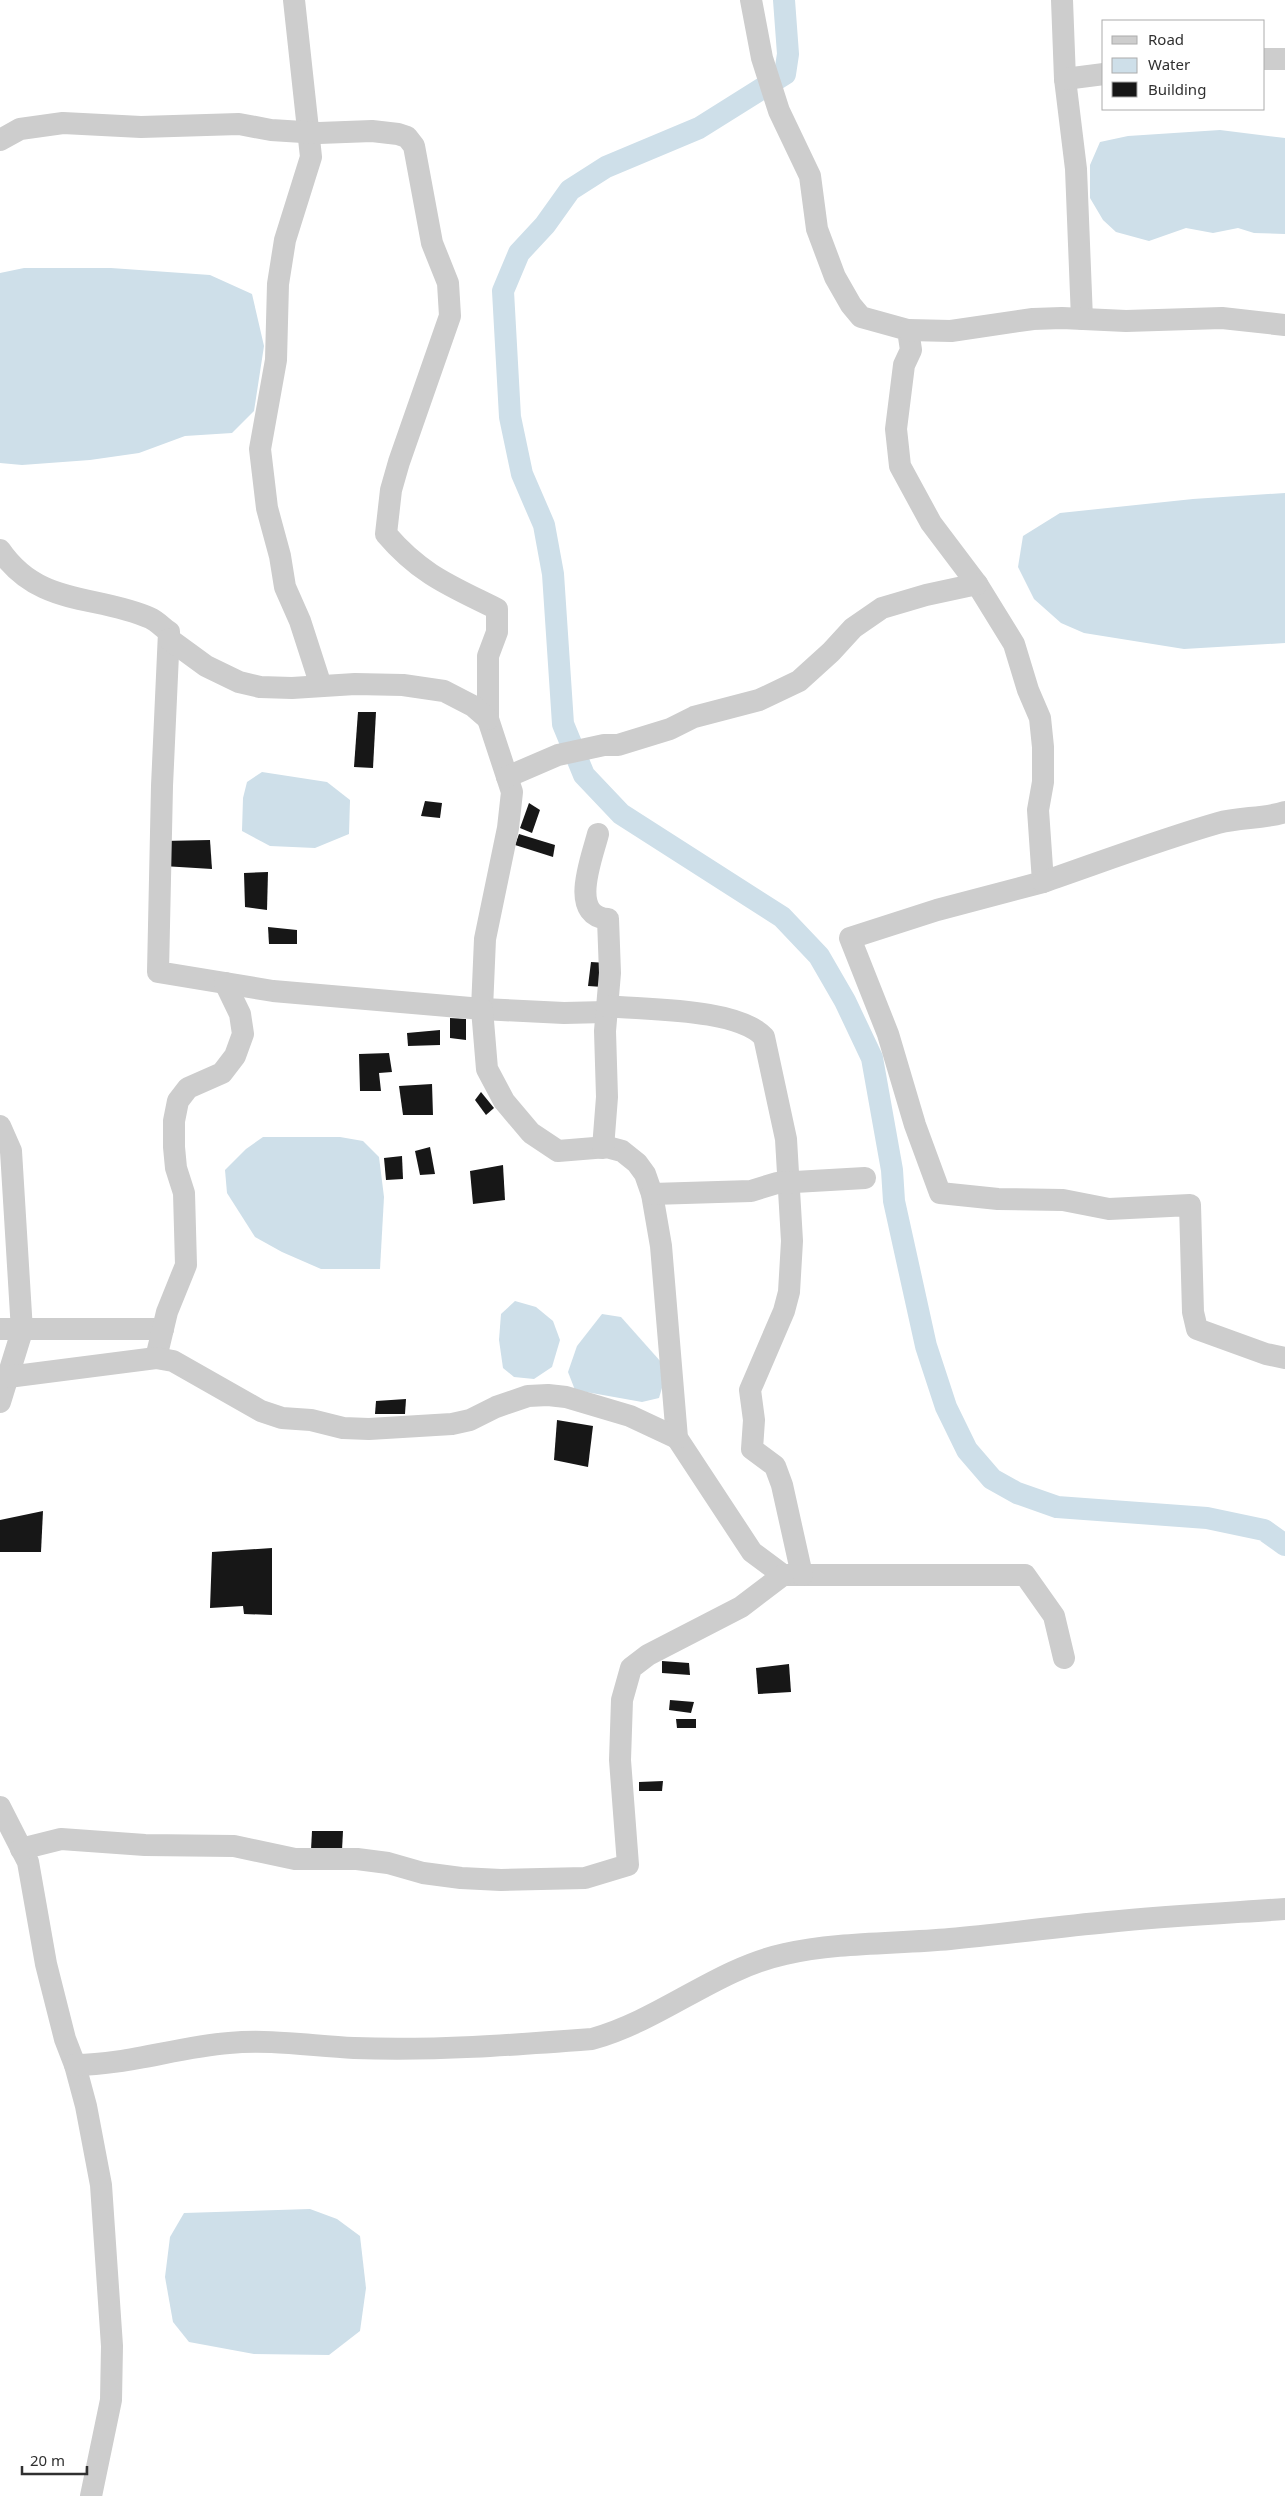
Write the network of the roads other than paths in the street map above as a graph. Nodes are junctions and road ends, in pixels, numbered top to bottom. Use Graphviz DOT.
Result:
graph roads {
  1 [pos="294,0"];
  2 [pos="1062,0"];
  3 [pos="751,3"];
  4 [pos="1265,59"];
  5 [pos="1285,59"];
  6 [pos="1102,74"];
  7 [pos="1065,79"];
  8 [pos="308,131"];
  9 [pos="0,140"];
  10 [pos="1082,319"];
  11 [pos="1285,325"];
  12 [pos="908,330"];
  13 [pos="0,550"];
  14 [pos="977,584"];
  15 [pos="168,639"];
  16 [pos="321,686"];
  17 [pos="488,720"];
  18 [pos="507,777"];
  19 [pos="1285,812"];
  20 [pos="598,834"];
  21 [pos="1044,882"];
  22 [pos="225,983"];
  23 [pos="482,1009"];
  24 [pos="607,1009"];
  25 [pos="0,1126"];
  26 [pos="603,1148"];
  27 [pos="865,1178"];
  28 [pos="787,1183"];
  29 [pos="652,1194"];
  30 [pos="11,1330"];
  31 [pos="163,1330"];
  32 [pos="156,1358"];
  33 [pos="1285,1358"];
  34 [pos="8,1377"];
  35 [pos="0,1402"];
  36 [pos="677,1438"];
  37 [pos="792,1575"];
  38 [pos="1064,1658"];
  39 [pos="0,1807"];
  40 [pos="21,1849"];
  41 [pos="1285,1909"];
  42 [pos="75,2065"];
  43 [pos="91,2496"];
  1 -- 8 [label="street"];
  2 -- 7 [label="street"];
  3 -- 12 [label="street"];
  4 -- 5 [label="street"];
  6 -- 7 [label="street"];
  7 -- 10 [label="street"];
  8 -- 9 [label="street"];
  8 -- 16 [label="street"];
  8 -- 17 [label="street"];
  10 -- 11 [label="street"];
  10 -- 12 [label="street"];
  12 -- 14 [label="street"];
  13 -- 15 [label="street"];
  14 -- 18 [label="street"];
  14 -- 21 [label="street"];
  15 -- 16 [label="street"];
  15 -- 22 [label="street"];
  16 -- 17 [label="street"];
  17 -- 18 [label="street"];
  18 -- 23 [label="street"];
  19 -- 21 [label="street"];
  20 -- 24 [label="street"];
  21 -- 33 [label="street"];
  22 -- 23 [label="street"];
  22 -- 31 [label="street"];
  23 -- 24 [label="street"];
  23 -- 26 [label="street"];
  24 -- 26 [label="street"];
  24 -- 28 [label="street"];
  25 -- 30 [label="street"];
  26 -- 29 [label="street"];
  27 -- 28 [label="street"];
  28 -- 29 [label="street"];
  28 -- 37 [label="street"];
  29 -- 36 [label="street"];
  30 -- 31 [label="street"];
  30 -- 34 [label="street"];
  31 -- 32 [label="street"];
  32 -- 34 [label="street"];
  32 -- 36 [label="street"];
  34 -- 35 [label="street"];
  36 -- 37 [label="street"];
  37 -- 38 [label="street"];
  37 -- 40 [label="street"];
  39 -- 40 [label="street"];
  40 -- 42 [label="street"];
  41 -- 42 [label="street"];
  42 -- 43 [label="street"];
}
